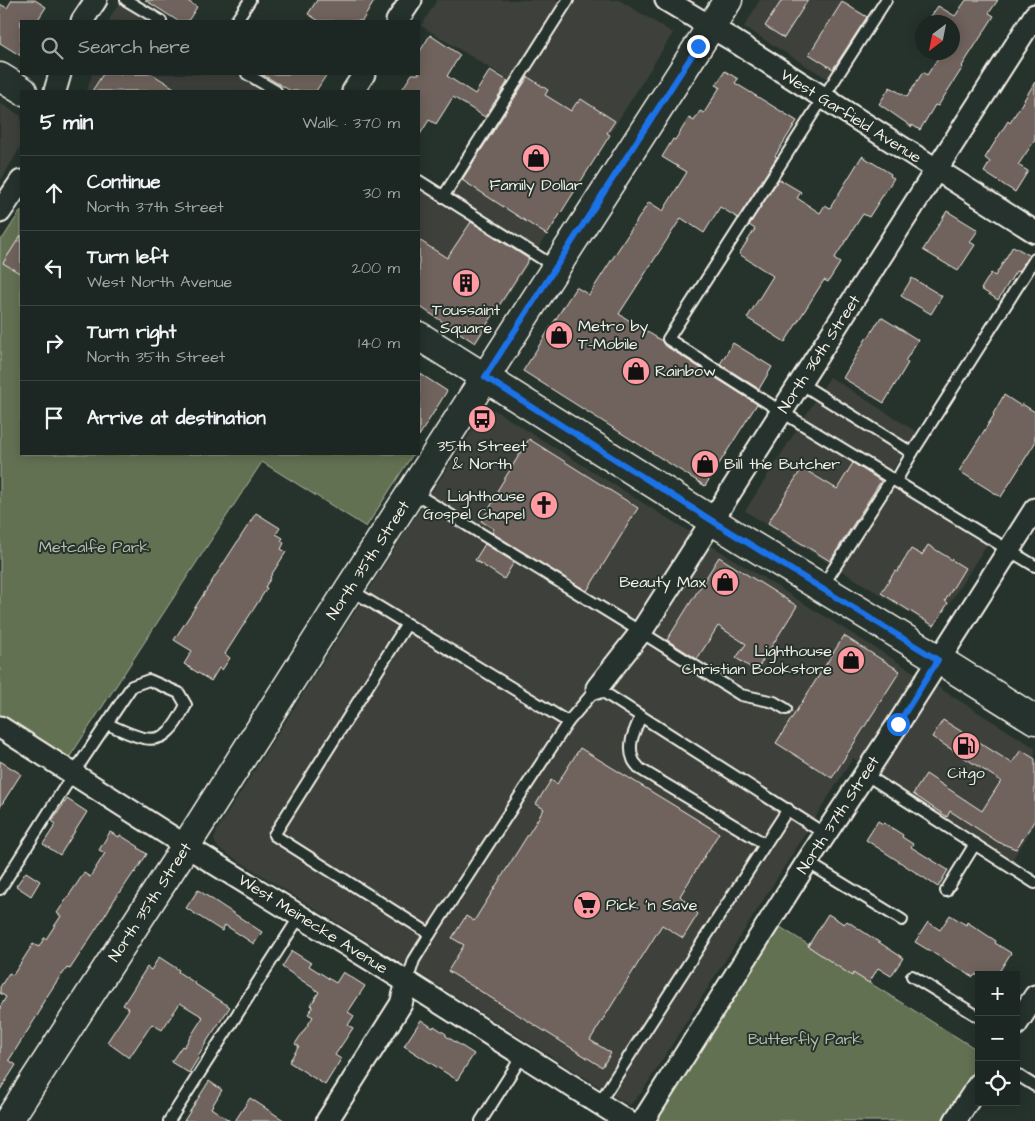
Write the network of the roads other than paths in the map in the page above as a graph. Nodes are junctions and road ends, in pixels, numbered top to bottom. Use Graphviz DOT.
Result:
graph roads {
  1 [pos="96,0"];
  2 [pos="126,0"];
  3 [pos="250,0"];
  4 [pos="411,0"];
  5 [pos="568,0"];
  6 [pos="666,0"];
  7 [pos="728,0"];
  8 [pos="886,0"];
  9 [pos="1035,14"];
  10 [pos="83,20"];
  11 [pos="159,20"];
  12 [pos="237,20"];
  13 [pos="399,20"];
  14 [pos="711,27"];
  15 [pos="37,75"];
  16 [pos="60,75"];
  17 [pos="250,75"];
  18 [pos="363,75"];
  19 [pos="0,77"];
  20 [pos="21,90"];
  21 [pos="29,90"];
  22 [pos="55,90"];
  23 [pos="274,90"];
  24 [pos="354,90"];
  25 [pos="824,98"];
  26 [pos="937,170"];
  27 [pos="20,182"];
  28 [pos="420,182"];
  29 [pos="444,197"];
  30 [pos="0,212"];
  31 [pos="1035,232"];
  32 [pos="1035,259"];
  33 [pos="556,268"];
  34 [pos="420,337"];
  35 [pos="485,377"];
  36 [pos="800,383"];
  37 [pos="782,412"];
  38 [pos="912,453"];
  39 [pos="894,479"];
  40 [pos="412,491"];
  41 [pos="1032,519"];
  42 [pos="712,521"];
  43 [pos="1009,550"];
  44 [pos="1035,566"];
  45 [pos="822,588"];
  46 [pos="349,589"];
  47 [pos="407,624"];
  48 [pos="641,632"];
  49 [pos="938,660"];
  50 [pos="597,688"];
  51 [pos="786,709"];
  52 [pos="641,716"];
  53 [pos="1035,720"];
  54 [pos="568,722"];
  55 [pos="108,724"];
  56 [pos="0,727"];
  57 [pos="73,774"];
  58 [pos="865,774"];
  59 [pos="788,809"];
  60 [pos="825,834"];
  61 [pos="765,844"];
  62 [pos="975,844"];
  63 [pos="186,846"];
  64 [pos="807,862"];
  65 [pos="1035,882"];
  66 [pos="0,889"];
  67 [pos="946,891"];
  68 [pos="300,916"];
  69 [pos="902,920"];
  70 [pos="430,934"];
  71 [pos="912,976"];
  72 [pos="407,982"];
  73 [pos="1035,996"];
  74 [pos="977,1016"];
  75 [pos="1020,1019"];
  76 [pos="522,1056"];
  77 [pos="1020,1077"];
  78 [pos="1035,1086"];
  79 [pos="975,1090"];
  80 [pos="599,1103"];
  81 [pos="8,1121"];
  82 [pos="169,1121"];
  83 [pos="327,1121"];
  84 [pos="481,1121"];
  85 [pos="627,1121"];
  86 [pos="643,1121"];
  87 [pos="955,1121"];
  1 -- 10 [label="street"];
  2 -- 11 [label="lane"];
  3 -- 12 [label="lane"];
  4 -- 13 [label="street"];
  5 -- 29 [label="lane"];
  6 -- 14 [label="street, West Garfield Avenue"];
  7 -- 14 [label="main road, North 35th Street"];
  8 -- 25 [label="lane"];
  9 -- 26 [label="street, North 36th Street"];
  14 -- 25 [label="street, West Garfield Avenue"];
  14 -- 33 [label="main road, North 35th Street"];
  15 -- 21 [label="main road"];
  16 -- 22 [label="street"];
  17 -- 23 [label="lane"];
  18 -- 24 [label="street"];
  19 -- 20 [label="main road"];
  25 -- 26 [label="street, West Garfield Avenue"];
  25 -- 37 [label="lane"];
  26 -- 31 [label="street, West Garfield Avenue"];
  26 -- 36 [label="street, North 36th Street"];
  27 -- 30 [label="street"];
  28 -- 29 [label="lane"];
  29 -- 33 [label="lane"];
  32 -- 38 [label="lane"];
  33 -- 35 [label="main road, North 35th Street"];
  34 -- 35 [label="main road"];
  35 -- 40 [label="main road, North 35th Street"];
  35 -- 42 [label="main road"];
  36 -- 37 [label="street, North 36th Street"];
  36 -- 38 [label="lane"];
  37 -- 39 [label="lane"];
  37 -- 42 [label="street, North 36th Street"];
  38 -- 39 [label="lane"];
  39 -- 43 [label="lane"];
  39 -- 45 [label="lane"];
  40 -- 46 [label="main road, North 35th Street"];
  40 -- 48 [label="lane"];
  41 -- 43 [label="street, North 37th Street"];
  42 -- 45 [label="main road"];
  42 -- 48 [label="street, North 36th Street"];
  43 -- 44 [label="lane"];
  43 -- 49 [label="street, North 37th Street"];
  45 -- 49 [label="main road"];
  46 -- 47 [label="lane"];
  46 -- 63 [label="main road, North 35th Street"];
  47 -- 54 [label="lane"];
  47 -- 70 [label="lane"];
  48 -- 50 [label="street, North 36th Street"];
  48 -- 51 [label="lane"];
  49 -- 53 [label="main road"];
  49 -- 58 [label="street, North 37th Street"];
  50 -- 52 [label="lane"];
  50 -- 54 [label="lane"];
  52 -- 59 [label="lane"];
  52 -- 61 [label="lane"];
  54 -- 70 [label="lane"];
  55 -- 55 [label="lane"];
  55 -- 57 [label="lane"];
  56 -- 57 [label="street, West Meinecke Avenue"];
  57 -- 63 [label="street, West Meinecke Avenue"];
  57 -- 66 [label="lane"];
  58 -- 60 [label="street, North 37th Street"];
  58 -- 62 [label="lane"];
  59 -- 60 [label="lane"];
  59 -- 61 [label="lane"];
  60 -- 64 [label="street, North 37th Street"];
  61 -- 80 [label="lane"];
  62 -- 65 [label="lane"];
  62 -- 67 [label="lane"];
  63 -- 68 [label="street, West Meinecke Avenue"];
  63 -- 81 [label="main road, North 35th Street"];
  64 -- 69 [label="lane"];
  64 -- 86 [label="street, North 37th Street"];
  68 -- 72 [label="street, West Meinecke Avenue"];
  68 -- 82 [label="lane"];
  70 -- 72 [label="lane"];
  71 -- 74 [label="lane"];
  72 -- 76 [label="street, West Meinecke Avenue"];
  72 -- 83 [label="street"];
  73 -- 75 [label="street"];
  76 -- 80 [label="street, West Meinecke Avenue"];
  76 -- 84 [label="lane"];
  77 -- 78 [label="lane"];
  79 -- 87 [label="street"];
  80 -- 85 [label="street, West Meinecke Avenue"];
}
